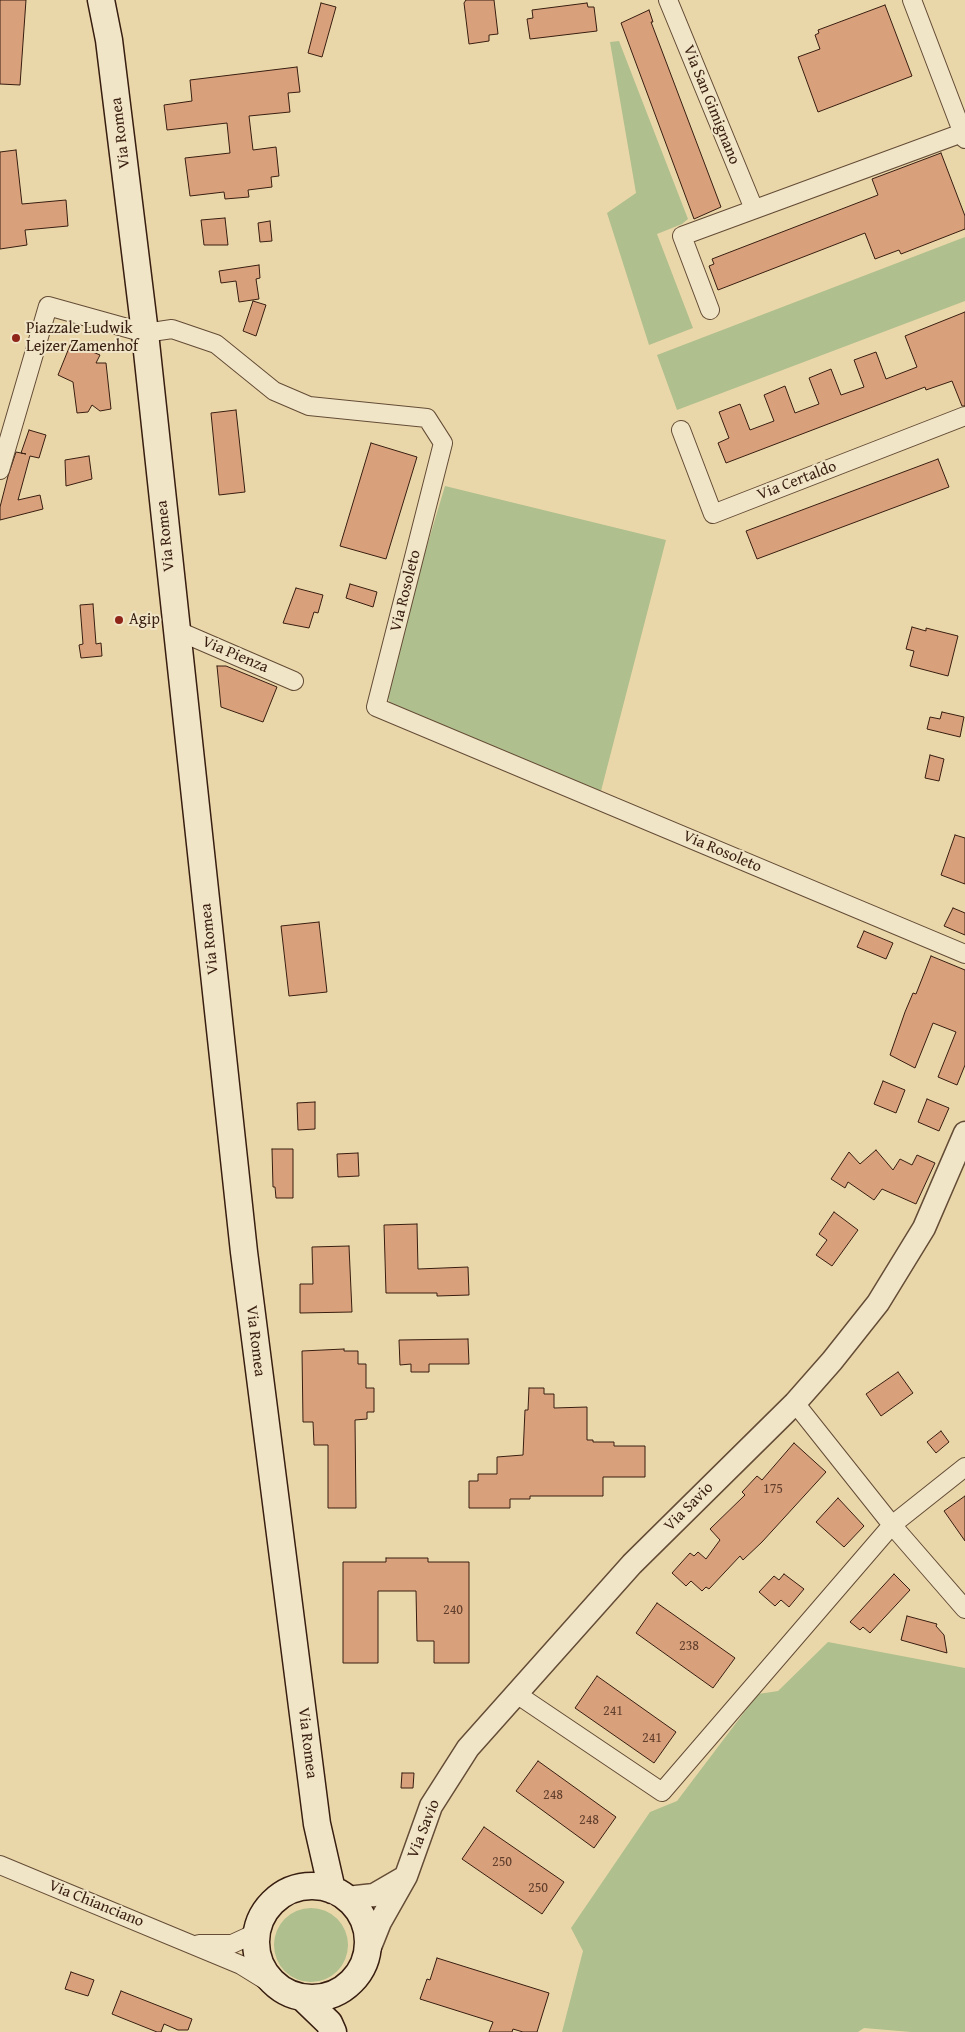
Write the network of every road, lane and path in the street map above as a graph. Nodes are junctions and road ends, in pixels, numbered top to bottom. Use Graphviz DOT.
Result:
graph roads {
  1 [pos="101,0"];
  2 [pos="108,0"];
  3 [pos="668,0"];
  4 [pos="912,0"];
  5 [pos="109,40"];
  6 [pos="964,134"];
  7 [pos="754,210"];
  8 [pos="710,310"];
  9 [pos="144,333"];
  10 [pos="965,416"];
  11 [pos="681,430"];
  12 [pos="0,470"];
  13 [pos="176,630"];
  14 [pos="294,681"];
  15 [pos="965,954"];
  16 [pos="965,1133"];
  17 [pos="795,1403"];
  18 [pos="965,1467"];
  19 [pos="892,1525"];
  20 [pos="965,1609"];
  21 [pos="515,1693"];
  22 [pos="319,1836"];
  23 [pos="0,1865"];
  24 [pos="406,1876"];
  25 [pos="300,1887"];
  26 [pos="340,1894"];
  27 [pos="256,1933"];
  28 [pos="192,1944"];
  29 [pos="364,1962"];
  30 [pos="275,1986"];
  31 [pos="345,1988"];
  32 [pos="303,1998"];
  33 [pos="333,2032"];
  34 [pos="344,2032"];
  1 -- 5 [label="main road, Via Romea"];
  2 -- 5 [label="main road, Via Romea"];
  3 -- 7 [label="street, Via San Gimignano"];
  4 -- 6 [label="street"];
  5 -- 9 [label="main road, Via Romea"];
  6 -- 7 [label="street"];
  7 -- 8 [label="street"];
  9 -- 12 [label="street, Via Rosoleto"];
  9 -- 13 [label="main road, Via Romea"];
  9 -- 15 [label="street, Via Rosoleto"];
  10 -- 11 [label="street, Via Certaldo"];
  13 -- 14 [label="street, Via Pienza"];
  13 -- 22 [label="main road, Via Romea"];
  16 -- 17 [label="street, Via Savio"];
  17 -- 19 [label="street"];
  17 -- 21 [label="street, Via Savio"];
  18 -- 19 [label="street"];
  19 -- 20 [label="street"];
  19 -- 21 [label="street"];
  21 -- 24 [label="street, Via Savio"];
  22 -- 25 [label="main road, Via Romea"];
  22 -- 26 [label="main road, Via Romea"];
  23 -- 28 [label="street, Via Chianciano"];
  24 -- 26 [label="street, Via Savio"];
  24 -- 29 [label="street, Via Savio"];
  25 -- 26 [label="main road"];
  25 -- 27 [label="main road"];
  26 -- 29 [label="main road"];
  27 -- 28 [label="street, Via Chianciano"];
  27 -- 30 [label="main road"];
  28 -- 30 [label="street, Via Chianciano"];
  29 -- 31 [label="main road"];
  30 -- 32 [label="main road"];
  31 -- 32 [label="main road"];
  31 -- 34 [label="main road"];
  32 -- 33 [label="main road"];
}
